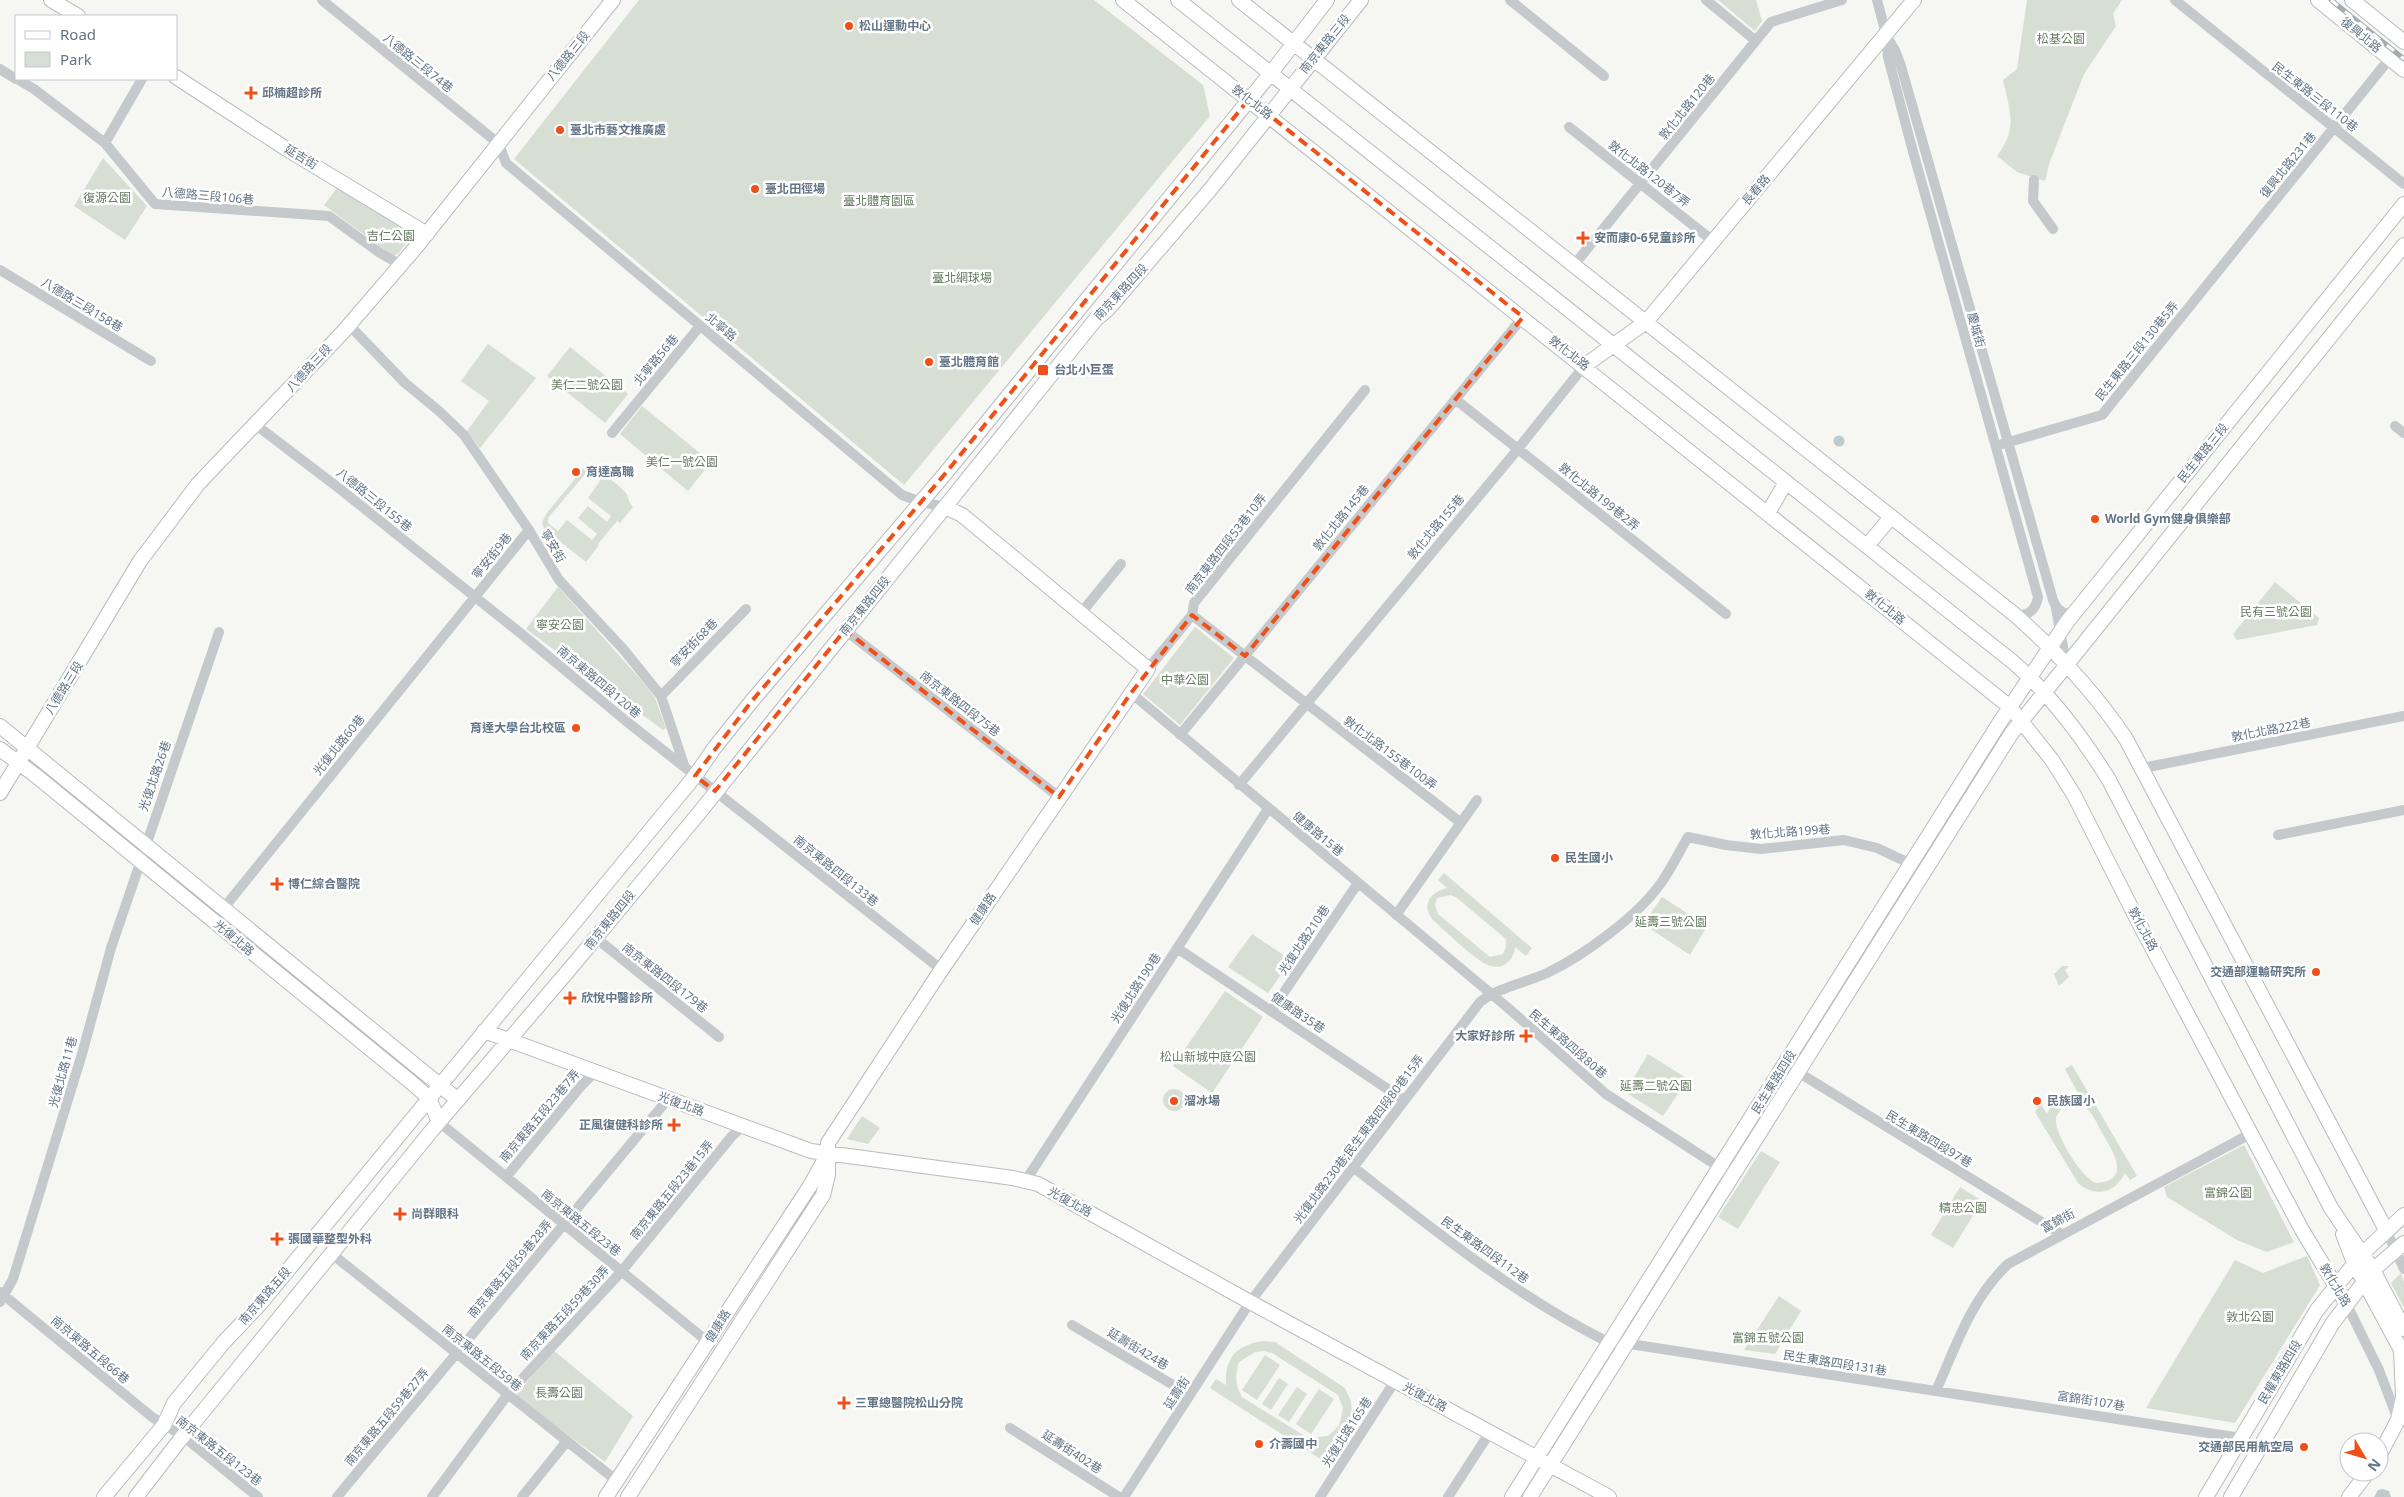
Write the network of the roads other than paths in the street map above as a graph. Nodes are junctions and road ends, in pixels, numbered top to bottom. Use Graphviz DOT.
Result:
graph roads {
  1 [pos="51,0"];
  2 [pos="322,0"];
  3 [pos="612,0"];
  4 [pos="1124,0"];
  5 [pos="1178,0"];
  6 [pos="1239,0"];
  7 [pos="1327,0"];
  8 [pos="1361,0"];
  9 [pos="1510,0"];
  10 [pos="1706,0"];
  11 [pos="1842,0"];
  12 [pos="1877,0"];
  13 [pos="1914,0"];
  14 [pos="2175,0"];
  15 [pos="2318,0"];
  16 [pos="2352,0"];
  17 [pos="76,15"];
  18 [pos="1886,34"];
  19 [pos="1756,41"];
  20 [pos="2404,42"];
  21 [pos="1294,44"];
  22 [pos="1313,58"];
  23 [pos="2390,58"];
  24 [pos="0,69"];
  25 [pos="2404,70"];
  26 [pos="1270,74"];
  27 [pos="1604,76"];
  28 [pos="15,78"];
  29 [pos="178,78"];
  30 [pos="18,80"];
  31 [pos="141,80"];
  32 [pos="1289,88"];
  33 [pos="1249,99"];
  34 [pos="1268,115"];
  35 [pos="1569,127"];
  36 [pos="2334,128"];
  37 [pos="106,142"];
  38 [pos="499,144"];
  39 [pos="2034,180"];
  40 [pos="1641,184"];
  41 [pos="2404,184"];
  42 [pos="2404,204"];
  43 [pos="2053,230"];
  44 [pos="427,234"];
  45 [pos="1713,241"];
  46 [pos="2404,245"];
  47 [pos="401,265"];
  48 [pos="1574,265"];
  49 [pos="0,270"];
  50 [pos="2205,287"];
  51 [pos="1523,317"];
  52 [pos="1646,322"];
  53 [pos="349,325"];
  54 [pos="700,326"];
  55 [pos="1614,345"];
  56 [pos="151,362"];
  57 [pos="1584,366"];
  58 [pos="1365,390"];
  59 [pos="1455,399"];
  60 [pos="256,425"];
  61 [pos="2395,426"];
  62 [pos="612,433"];
  63 [pos="2404,433"];
  64 [pos="2008,442"];
  65 [pos="1995,446"];
  66 [pos="1518,448"];
  67 [pos="1786,482"];
  68 [pos="921,502"];
  69 [pos="944,507"];
  70 [pos="1768,513"];
  71 [pos="1891,517"];
  72 [pos="529,530"];
  73 [pos="1867,546"];
  74 [pos="1121,564"];
  75 [pos="475,598"];
  76 [pos="2080,605"];
  77 [pos="746,608"];
  78 [pos="2056,608"];
  79 [pos="1080,613"];
  80 [pos="1726,614"];
  81 [pos="2014,614"];
  82 [pos="1192,615"];
  83 [pos="845,630"];
  84 [pos="2061,631"];
  85 [pos="219,632"];
  86 [pos="2051,646"];
  87 [pos="1245,656"];
  88 [pos="2066,664"];
  89 [pos="1148,669"];
  90 [pos="2030,678"];
  91 [pos="1130,693"];
  92 [pos="2043,693"];
  93 [pos="661,696"];
  94 [pos="1305,704"];
  95 [pos="2010,707"];
  96 [pos="2404,716"];
  97 [pos="2022,720"];
  98 [pos="0,726"];
  99 [pos="1180,736"];
  100 [pos="27,749"];
  101 [pos="0,750"];
  102 [pos="18,763"];
  103 [pos="684,766"];
  104 [pos="2142,768"];
  105 [pos="695,776"];
  106 [pos="1239,785"];
  107 [pos="715,791"];
  108 [pos="0,793"];
  109 [pos="1059,797"];
  110 [pos="1477,800"];
  111 [pos="1268,809"];
  112 [pos="2404,810"];
  113 [pos="1460,822"];
  114 [pos="2278,835"];
  115 [pos="146,846"];
  116 [pos="141,861"];
  117 [pos="1911,864"];
  118 [pos="1358,883"];
  119 [pos="223,908"];
  120 [pos="1396,915"];
  121 [pos="596,938"];
  122 [pos="1178,948"];
  123 [pos="942,970"];
  124 [pos="1490,994"];
  125 [pos="1272,1010"];
  126 [pos="484,1031"];
  127 [pos="719,1036"];
  128 [pos="508,1040"];
  129 [pos="1786,1064"];
  130 [pos="595,1072"];
  131 [pos="1798,1073"];
  132 [pos="440,1085"];
  133 [pos="429,1098"];
  134 [pos="668,1099"];
  135 [pos="458,1100"];
  136 [pos="1404,1100"];
  137 [pos="439,1122"];
  138 [pos="743,1126"];
  139 [pos="2252,1133"];
  140 [pos="827,1155"];
  141 [pos="1353,1166"];
  142 [pos="1720,1168"];
  143 [pos="1733,1176"];
  144 [pos="506,1177"];
  145 [pos="1026,1180"];
  146 [pos="2404,1215"];
  147 [pos="564,1224"];
  148 [pos="2386,1230"];
  149 [pos="2061,1234"];
  150 [pos="2400,1247"];
  151 [pos="332,1254"];
  152 [pos="2358,1258"];
  153 [pos="2404,1269"];
  154 [pos="2373,1270"];
  155 [pos="621,1272"];
  156 [pos="2364,1282"];
  157 [pos="2336,1286"];
  158 [pos="1,1297"];
  159 [pos="1250,1302"];
  160 [pos="2346,1303"];
  161 [pos="1072,1325"];
  162 [pos="2404,1329"];
  163 [pos="1611,1341"];
  164 [pos="708,1342"];
  165 [pos="1628,1344"];
  166 [pos="2402,1351"];
  167 [pos="456,1353"];
  168 [pos="1396,1381"];
  169 [pos="1936,1392"];
  170 [pos="508,1394"];
  171 [pos="1190,1395"];
  172 [pos="2401,1423"];
  173 [pos="164,1425"];
  174 [pos="1010,1428"];
  175 [pos="1490,1432"];
  176 [pos="182,1436"];
  177 [pos="2241,1438"];
  178 [pos="567,1441"];
  179 [pos="2389,1441"];
  180 [pos="1538,1458"];
  181 [pos="1551,1464"];
  182 [pos="617,1481"];
  183 [pos="2360,1482"];
  184 [pos="104,1497"];
  185 [pos="136,1497"];
  186 [pos="258,1497"];
  187 [pos="337,1497"];
  188 [pos="432,1497"];
  189 [pos="522,1497"];
  190 [pos="606,1497"];
  191 [pos="628,1497"];
  192 [pos="1119,1497"];
  193 [pos="1124,1497"];
  194 [pos="1320,1497"];
  195 [pos="1448,1497"];
  196 [pos="1512,1497"];
  197 [pos="1530,1497"];
  198 [pos="1609,1497"];
  199 [pos="2206,1497"];
  200 [pos="2231,1497"];
  201 [pos="2349,1497"];
  1 -- 17 [label="main road"];
  2 -- 38 [label="street, 八德路三段74巷"];
  3 -- 38 [label="main road, 八德路三段"];
  4 -- 33 [label="main road, 敦化北路"];
  5 -- 26 [label="main road"];
  6 -- 21 [label="main road"];
  7 -- 21 [label="main road, 南京東路三段"];
  8 -- 22 [label="main road, 南京東路三段"];
  9 -- 27 [label="street"];
  10 -- 19 [label="street"];
  11 -- 19 [label="street, 敦化北路120巷"];
  12 -- 18 [label="street, 慶城街"];
  13 -- 18 [label="main road, 長春路"];
  14 -- 36 [label="street, 民生東路三段110巷"];
  15 -- 23 [label="main road, 復興北路"];
  16 -- 20 [label="main road, 復興北路"];
  18 -- 45 [label="main road, 長春路"];
  18 -- 64 [label="street, 慶城街"];
  18 -- 65 [label="street, 慶城街"];
  19 -- 40 [label="street, 敦化北路120巷"];
  21 -- 22 [label="main road"];
  21 -- 26 [label="main road, 南京東路三段"];
  22 -- 32 [label="main road, 南京東路三段"];
  22 -- 48 [label="main road"];
  23 -- 25 [label="main road, 復興北路"];
  23 -- 36 [label="street, 復興北路231巷"];
  24 -- 28 [label="street, 八德路三段106巷"];
  26 -- 32 [label="main road"];
  26 -- 33 [label="main road, 南京東路四段"];
  29 -- 44 [label="main road, 延吉街"];
  30 -- 37 [label="street, 八德路三段106巷"];
  31 -- 37 [label="street"];
  32 -- 34 [label="main road, 南京東路四段"];
  32 -- 55 [label="main road"];
  33 -- 34 [label="main road, 敦化北路"];
  33 -- 68 [label="main road, 南京東路四段"];
  34 -- 51 [label="main road, 敦化北路"];
  34 -- 69 [label="main road, 南京東路四段"];
  35 -- 40 [label="street, 敦化北路120巷7弄"];
  36 -- 41 [label="street, 民生東路三段110巷"];
  36 -- 50 [label="street, 復興北路231巷"];
  37 -- 47 [label="street, 八德路三段106巷"];
  38 -- 44 [label="main road, 八德路三段"];
  38 -- 54 [label="street, 北寧路"];
  39 -- 43 [label="street"];
  40 -- 45 [label="street, 敦化北路120巷7弄"];
  40 -- 48 [label="street, 敦化北路120巷"];
  42 -- 76 [label="main road, 民生東路三段"];
  44 -- 47 [label="main road, 八德路三段"];
  45 -- 52 [label="main road, 長春路"];
  46 -- 88 [label="main road, 民生東路三段"];
  47 -- 53 [label="main road, 八德路三段"];
  48 -- 52 [label="main road"];
  49 -- 56 [label="street, 八德路三段158巷"];
  50 -- 64 [label="street, 民生東路三段130巷5弄"];
  51 -- 57 [label="main road, 敦化北路"];
  51 -- 59 [label="street, 敦化北路145巷"];
  52 -- 55 [label="main road, 長春路"];
  52 -- 71 [label="main road"];
  53 -- 60 [label="main road, 八德路三段"];
  53 -- 72 [label="street, 寧安街"];
  54 -- 62 [label="street, 北寧路56巷"];
  54 -- 68 [label="street, 北寧路"];
  55 -- 57 [label="main road, 長春路"];
  55 -- 67 [label="main road"];
  57 -- 66 [label="street, 敦化北路155巷"];
  57 -- 70 [label="main road, 敦化北路"];
  58 -- 82 [label="street, 南京東路四段53巷10弄"];
  59 -- 66 [label="street, 敦化北路199巷2弄"];
  59 -- 87 [label="street, 敦化北路145巷"];
  60 -- 75 [label="street, 八德路三段155巷"];
  60 -- 100 [label="main road, 八德路三段"];
  61 -- 63 [label="street"];
  64 -- 65 [label="street, 民生東路三段130巷5弄"];
  64 -- 78 [label="street, 慶城街"];
  65 -- 81 [label="street, 慶城街"];
  66 -- 80 [label="street, 敦化北路199巷2弄"];
  66 -- 94 [label="street, 敦化北路155巷"];
  67 -- 70 [label="main road"];
  67 -- 73 [label="main road"];
  68 -- 69 [label="street, 北寧路"];
  68 -- 105 [label="main road, 南京東路四段"];
  69 -- 79 [label="main road"];
  69 -- 83 [label="main road, 南京東路四段"];
  70 -- 95 [label="main road, 敦化北路"];
  71 -- 73 [label="main road"];
  71 -- 81 [label="main road"];
  72 -- 75 [label="street, 寧安街9巷"];
  72 -- 93 [label="street, 寧安街"];
  73 -- 90 [label="main road"];
  74 -- 79 [label="street"];
  75 -- 103 [label="street, 南京東路四段120巷"];
  75 -- 119 [label="street, 光復北路60巷"];
  76 -- 78 [label="street"];
  76 -- 84 [label="main road, 民生東路三段"];
  77 -- 93 [label="street, 寧安街68巷"];
  78 -- 84 [label="street, 慶城街"];
  79 -- 89 [label="main road"];
  81 -- 86 [label="main road"];
  82 -- 87 [label="street"];
  82 -- 89 [label="street, 健康路"];
  83 -- 107 [label="main road, 南京東路四段"];
  83 -- 109 [label="street, 南京東路四段75巷"];
  84 -- 86 [label="main road, 民生東路三段"];
  84 -- 88 [label="street, 慶城街"];
  85 -- 115 [label="street, 光復北路26巷"];
  86 -- 88 [label="main road"];
  86 -- 90 [label="main road, 民生東路三段"];
  87 -- 94 [label="street"];
  87 -- 99 [label="street, 敦化北路145巷"];
  88 -- 92 [label="main road, 民生東路三段"];
  88 -- 104 [label="main road"];
  89 -- 91 [label="main road, 健康路"];
  90 -- 92 [label="main road"];
  90 -- 95 [label="main road, 民生東路三段"];
  91 -- 99 [label="street, 健康路15巷"];
  91 -- 109 [label="main road, 健康路"];
  92 -- 97 [label="main road, 民生東路三段"];
  92 -- 152 [label="main road"];
  93 -- 103 [label="street, 寧安街"];
  94 -- 106 [label="street, 敦化北路155巷"];
  94 -- 113 [label="street, 敦化北路155巷100弄"];
  95 -- 97 [label="main road, 敦化北路"];
  95 -- 117 [label="main road, 民生東路四段"];
  96 -- 104 [label="street, 敦化北路222巷"];
  97 -- 131 [label="main road, 民生東路四段"];
  97 -- 139 [label="main road, 敦化北路"];
  98 -- 100 [label="main road, 光復北路"];
  99 -- 106 [label="street, 健康路15巷"];
  100 -- 102 [label="main road, 八德路三段"];
  100 -- 115 [label="main road, 光復北路"];
  101 -- 102 [label="main road, 光復北路"];
  102 -- 108 [label="main road, 八德路三段"];
  102 -- 116 [label="main road, 光復北路"];
  103 -- 105 [label="street, 寧安街"];
  104 -- 148 [label="main road"];
  105 -- 107 [label="street, 寧安街"];
  105 -- 126 [label="main road, 南京東路四段"];
  106 -- 111 [label="street, 健康路15巷"];
  107 -- 121 [label="main road, 南京東路四段"];
  107 -- 123 [label="street, 南京東路四段133巷"];
  109 -- 123 [label="main road, 健康路"];
  110 -- 113 [label="street"];
  111 -- 118 [label="street, 健康路15巷"];
  111 -- 122 [label="street, 光復北路190巷"];
  112 -- 114 [label="street"];
  113 -- 120 [label="street"];
  115 -- 116 [label="street, 光復北路11巷"];
  115 -- 119 [label="main road, 光復北路"];
  116 -- 133 [label="main road, 光復北路"];
  116 -- 158 [label="street, 光復北路11巷"];
  117 -- 124 [label="street, 敦化北路199巷"];
  117 -- 129 [label="main road, 民生東路四段"];
  118 -- 120 [label="street, 健康路15巷"];
  118 -- 125 [label="street, 光復北路210巷"];
  119 -- 132 [label="main road, 光復北路"];
  120 -- 124 [label="street, 健康路15巷"];
  121 -- 127 [label="street, 南京東路四段179巷"];
  121 -- 128 [label="main road, 南京東路四段"];
  122 -- 125 [label="street, 健康路35巷"];
  122 -- 145 [label="street, 光復北路190巷"];
  123 -- 140 [label="main road, 健康路"];
  124 -- 136 [label="street, 光復北路230巷;民生東路四段80巷15弄"];
  124 -- 142 [label="street, 民生東路四段80巷"];
  125 -- 136 [label="street, 健康路35巷"];
  126 -- 128 [label="main road, 光復北路"];
  126 -- 132 [label="main road, 南京東路四段"];
  128 -- 130 [label="main road, 光復北路"];
  128 -- 135 [label="main road, 南京東路四段"];
  129 -- 131 [label="street, 民生東路四段97巷"];
  129 -- 142 [label="main road, 民生東路四段"];
  130 -- 134 [label="main road, 光復北路"];
  130 -- 144 [label="street, 南京東路五段23巷7弄"];
  131 -- 143 [label="main road, 民生東路四段"];
  131 -- 149 [label="street, 民生東路四段97巷"];
  132 -- 133 [label="main road, 南京東路四段"];
  132 -- 135 [label="main road, 光復北路"];
  133 -- 137 [label="main road, 光復北路"];
  133 -- 173 [label="main road, 南京東路五段"];
  134 -- 138 [label="main road, 光復北路"];
  134 -- 147 [label="street, 南京東路五段59巷28弄"];
  135 -- 137 [label="main road, 南京東路四段"];
  136 -- 141 [label="street, 光復北路230巷;民生東路四段80巷15弄"];
  137 -- 144 [label="street, 南京東路五段23巷"];
  137 -- 151 [label="main road, 南京東路五段"];
  138 -- 140 [label="main road, 光復北路"];
  138 -- 155 [label="street, 南京東路五段23巷15弄"];
  139 -- 149 [label="street, 富錦街"];
  139 -- 157 [label="main road, 敦化北路"];
  140 -- 145 [label="main road, 光復北路"];
  140 -- 164 [label="main road, 健康路"];
  140 -- 191 [label="main road, 健康路"];
  141 -- 159 [label="street, 光復北路230巷;民生東路四段80巷15弄"];
  141 -- 163 [label="street, 民生東路四段112巷"];
  142 -- 143 [label="street, 民生東路四段80巷"];
  142 -- 163 [label="main road, 民生東路四段"];
  143 -- 165 [label="main road, 民生東路四段"];
  144 -- 147 [label="street, 南京東路五段23巷"];
  145 -- 159 [label="main road, 光復北路"];
  146 -- 148 [label="main road, 民權東路四段"];
  147 -- 155 [label="street, 南京東路五段23巷"];
  147 -- 167 [label="street, 南京東路五段59巷28弄"];
  148 -- 150 [label="street"];
  148 -- 152 [label="main road, 民權東路四段"];
  149 -- 169 [label="street, 富錦街"];
  150 -- 153 [label="street"];
  150 -- 154 [label="main road, 民權東路四段"];
  151 -- 167 [label="street, 南京東路五段59巷"];
  151 -- 176 [label="main road, 南京東路五段"];
  152 -- 154 [label="main road"];
  152 -- 156 [label="main road"];
  152 -- 157 [label="main road, 民權東路四段"];
  154 -- 156 [label="main road, 民權東路四段"];
  154 -- 162 [label="main road"];
  155 -- 164 [label="street, 南京東路五段23巷"];
  155 -- 170 [label="street, 南京東路五段59巷30弄"];
  156 -- 160 [label="main road, 民權東路四段"];
  156 -- 166 [label="main road"];
  157 -- 160 [label="main road, 敦化北路"];
  157 -- 177 [label="main road, 民權東路四段"];
  158 -- 173 [label="street, 南京東路五段66巷"];
  159 -- 168 [label="main road, 光復北路"];
  159 -- 171 [label="street, 延壽街"];
  160 -- 172 [label="street, 敦化北路"];
  160 -- 200 [label="main road, 民權東路四段"];
  161 -- 171 [label="street, 延壽街424巷"];
  163 -- 165 [label="street, 民生東路四段131巷"];
  163 -- 180 [label="main road, 民生東路四段"];
  164 -- 182 [label="main road, 健康路"];
  165 -- 169 [label="street, 民生東路四段131巷"];
  165 -- 181 [label="main road, 民生東路四段"];
  166 -- 172 [label="main road"];
  167 -- 170 [label="street, 南京東路五段59巷"];
  167 -- 187 [label="street, 南京東路五段59巷27弄"];
  168 -- 175 [label="main road, 光復北路"];
  168 -- 194 [label="street, 光復北路165巷"];
  169 -- 177 [label="street, 富錦街107巷"];
  170 -- 178 [label="street, 南京東路五段59巷"];
  170 -- 188 [label="street, 南京東路五段59巷30弄"];
  171 -- 193 [label="street, 延壽街"];
  172 -- 179 [label="main road"];
  173 -- 176 [label="street, 南京東路五段123巷"];
  173 -- 184 [label="main road, 南京東路五段"];
  174 -- 192 [label="street, 延壽街402巷"];
  175 -- 180 [label="main road, 光復北路"];
  175 -- 195 [label="street"];
  176 -- 185 [label="main road, 南京東路五段"];
  176 -- 186 [label="street, 南京東路五段123巷"];
  177 -- 199 [label="main road, 民權東路四段"];
  178 -- 182 [label="street, 南京東路五段59巷"];
  178 -- 189 [label="street"];
  180 -- 181 [label="main road, 光復北路"];
  180 -- 196 [label="main road, 民生東路四段"];
  181 -- 197 [label="main road, 民生東路四段"];
  181 -- 198 [label="main road, 光復北路"];
  182 -- 190 [label="main road, 健康路"];
  183 -- 201 [label="main road"];
}
